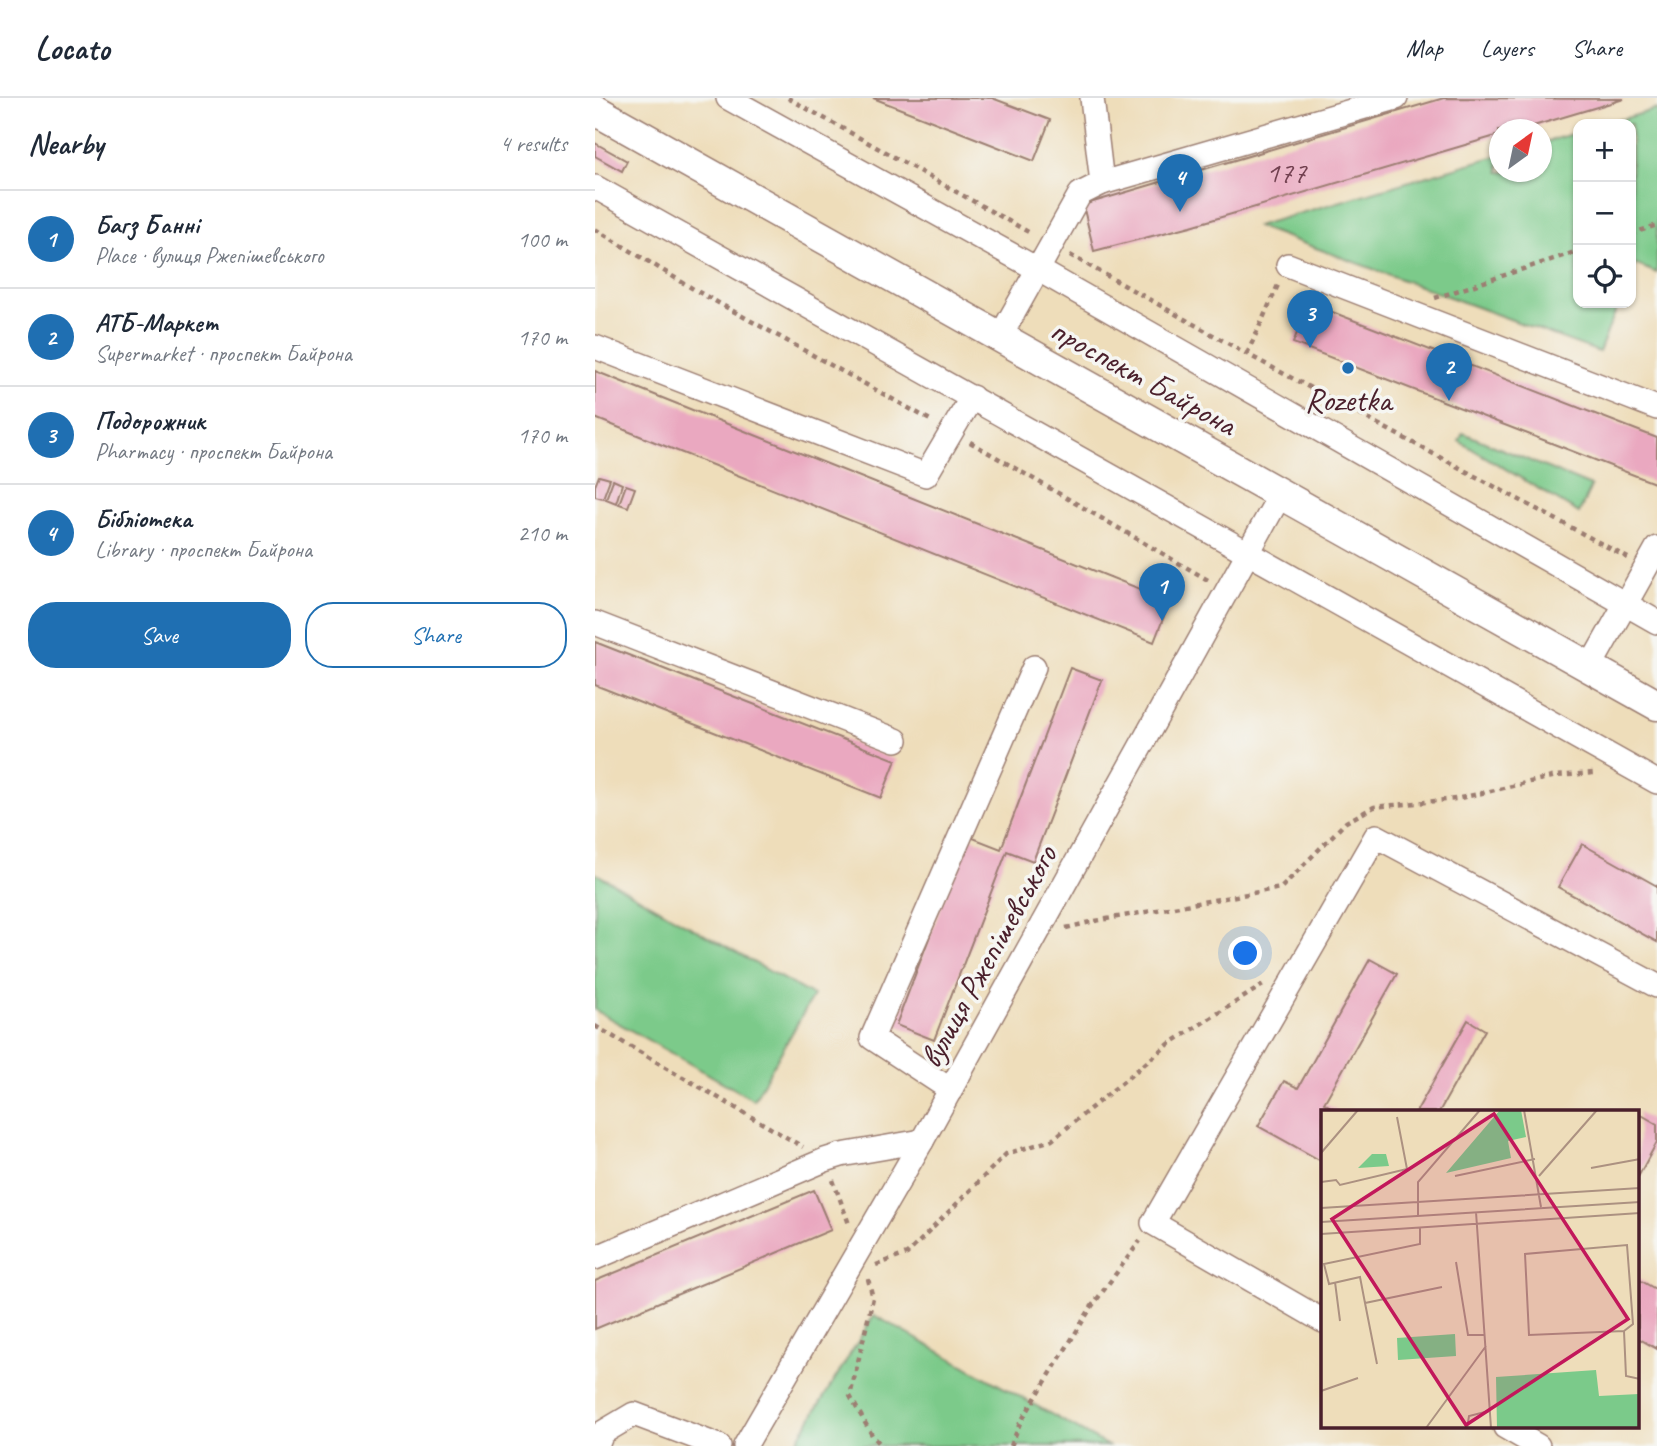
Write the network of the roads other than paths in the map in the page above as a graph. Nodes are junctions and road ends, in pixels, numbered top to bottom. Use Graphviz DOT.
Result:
graph roads {
  1 [pos="728,98"];
  2 [pos="1092,98"];
  3 [pos="1396,98"];
  4 [pos="595,110"];
  5 [pos="1102,183"];
  6 [pos="595,187"];
  7 [pos="1287,265"];
  8 [pos="1037,269"];
  9 [pos="1000,337"];
  10 [pos="595,347"];
  11 [pos="972,397"];
  12 [pos="1657,408"];
  13 [pos="1280,495"];
  14 [pos="1249,552"];
  15 [pos="1652,558"];
  16 [pos="1627,604"];
  17 [pos="1657,621"];
  18 [pos="595,623"];
  19 [pos="1034,667"];
  20 [pos="1590,667"];
  21 [pos="1657,705"];
  22 [pos="896,740"];
  23 [pos="1657,782"];
  24 [pos="1657,986"];
  25 [pos="951,1090"];
  26 [pos="922,1141"];
  27 [pos="595,1258"];
  28 [pos="1321,1320"];
  29 [pos="1507,1428"];
  30 [pos="597,1446"];
  31 [pos="719,1446"];
  32 [pos="745,1446"];
  33 [pos="1538,1446"];
  1 -- 8 [label="street"];
  2 -- 5 [label="street"];
  3 -- 5 [label="street"];
  4 -- 9 [label="main road, проспект Байрона"];
  5 -- 8 [label="street"];
  6 -- 11 [label="street"];
  7 -- 12 [label="street"];
  8 -- 9 [label="street"];
  8 -- 16 [label="street"];
  9 -- 13 [label="main road, проспект Байрона"];
  10 -- 11 [label="street"];
  11 -- 14 [label="street"];
  13 -- 14 [label="street, вулиця Ржепішевського"];
  13 -- 20 [label="main road, проспект Байрона"];
  14 -- 23 [label="street"];
  14 -- 25 [label="street, вулиця Ржепішевського"];
  15 -- 16 [label="street"];
  16 -- 17 [label="street"];
  16 -- 20 [label="street"];
  18 -- 22 [label="street"];
  19 -- 25 [label="street"];
  20 -- 21 [label="main road, проспект Байрона"];
  24 -- 28 [label="street"];
  25 -- 26 [label="street, вулиця Ржепішевського"];
  26 -- 27 [label="street"];
  26 -- 32 [label="street, вулиця Ржепішевського"];
  29 -- 33 [label="street"];
  30 -- 31 [label="street"];
}
